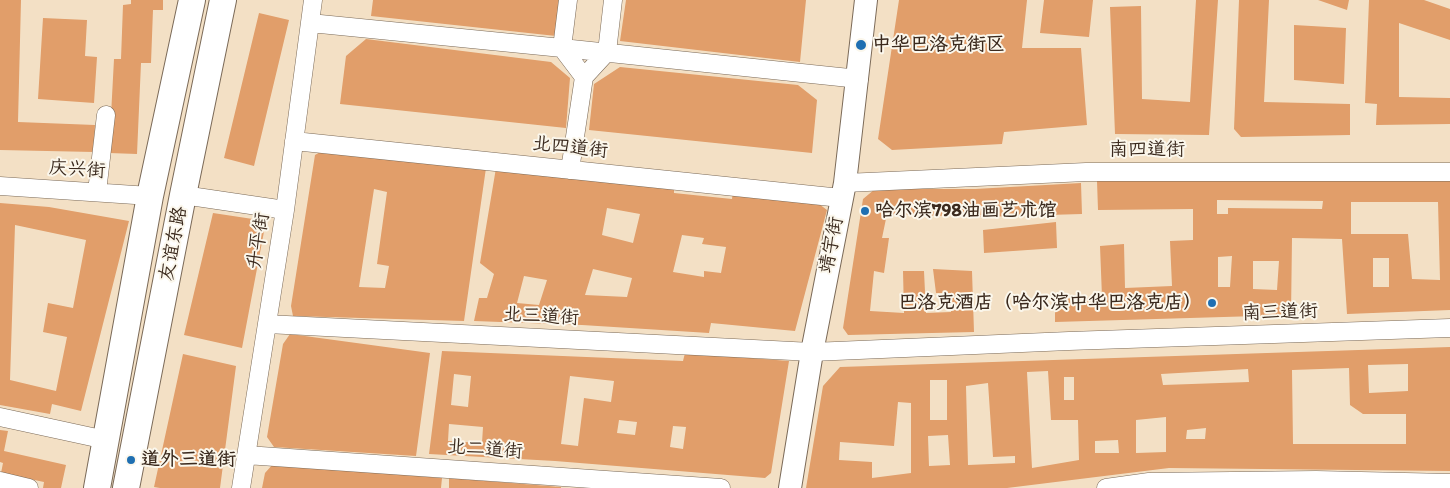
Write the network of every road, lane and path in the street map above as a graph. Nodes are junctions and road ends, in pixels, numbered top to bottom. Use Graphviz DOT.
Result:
graph roads {
  1 [pos="192,0"];
  2 [pos="223,0"];
  3 [pos="313,0"];
  4 [pos="568,0"];
  5 [pos="613,0"];
  6 [pos="866,0"];
  7 [pos="310,23"];
  8 [pos="562,48"];
  9 [pos="607,52"];
  10 [pos="584,77"];
  11 [pos="858,79"];
  12 [pos="106,115"];
  13 [pos="294,141"];
  14 [pos="570,170"];
  15 [pos="1450,172"];
  16 [pos="0,186"];
  17 [pos="843,190"];
  18 [pos="97,192"];
  19 [pos="183,194"];
  20 [pos="150,196"];
  21 [pos="285,210"];
  22 [pos="267,324"];
  23 [pos="1450,328"];
  24 [pos="812,352"];
  25 [pos="0,417"];
  26 [pos="106,440"];
  27 [pos="246,455"];
  28 [pos="0,481"];
  29 [pos="1450,483"];
  30 [pos="29,488"];
  31 [pos="97,488"];
  32 [pos="126,488"];
  33 [pos="241,488"];
  34 [pos="721,488"];
  35 [pos="790,488"];
  36 [pos="1106,488"];
  1 -- 20 [label="highway, 友谊东路"];
  2 -- 19 [label="highway, 友谊东路"];
  3 -- 7 [label="street, 升平街"];
  4 -- 8 [label="street"];
  5 -- 9 [label="street"];
  6 -- 11 [label="main road, 靖宇街"];
  7 -- 8 [label="street"];
  7 -- 13 [label="street, 升平街"];
  8 -- 9 [label="street"];
  8 -- 10 [label="street"];
  9 -- 10 [label="street"];
  9 -- 11 [label="street"];
  10 -- 14 [label="street"];
  11 -- 17 [label="main road, 靖宇街"];
  12 -- 18 [label="street"];
  13 -- 14 [label="street, 北四道街"];
  13 -- 21 [label="street, 升平街"];
  14 -- 17 [label="street, 北四道街"];
  15 -- 17 [label="street, 南四道街"];
  16 -- 18 [label="street, 庆兴街"];
  17 -- 24 [label="main road, 靖宇街"];
  18 -- 20 [label="street, 庆兴街"];
  19 -- 21 [label="street"];
  19 -- 32 [label="highway, 友谊东路"];
  20 -- 26 [label="highway, 友谊东路"];
  21 -- 22 [label="street, 升平街"];
  22 -- 24 [label="street, 北三道街"];
  22 -- 27 [label="street, 升平街"];
  23 -- 24 [label="street, 南三道街"];
  24 -- 35 [label="main road, 靖宇街"];
  25 -- 26 [label="street"];
  26 -- 31 [label="highway, 友谊东路"];
  27 -- 33 [label="street, 升平街"];
  27 -- 34 [label="street, 北二道街"];
  28 -- 30 [label="street"];
  29 -- 36 [label="street"];
}
